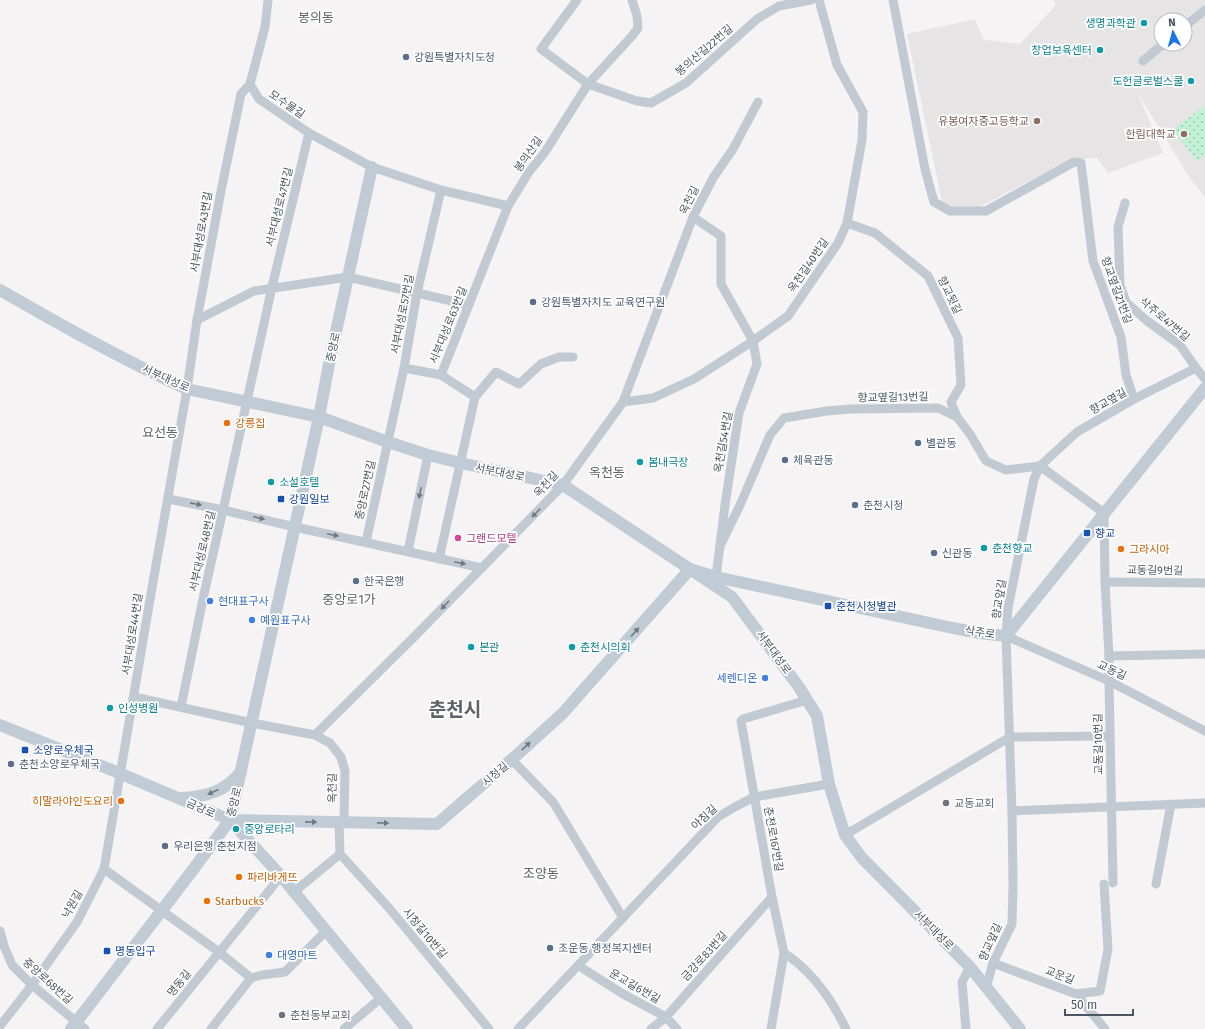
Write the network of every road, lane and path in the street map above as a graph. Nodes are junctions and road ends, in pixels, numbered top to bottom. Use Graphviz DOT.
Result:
graph roads {
  1 [pos="268,0"];
  2 [pos="577,0"];
  3 [pos="632,0"];
  4 [pos="811,0"];
  5 [pos="819,0"];
  6 [pos="893,0"];
  7 [pos="1205,10"];
  8 [pos="1193,20"];
  9 [pos="1154,52"];
  10 [pos="1143,61"];
  11 [pos="250,84"];
  12 [pos="588,84"];
  13 [pos="758,102"];
  14 [pos="309,133"];
  15 [pos="372,167"];
  16 [pos="441,190"];
  17 [pos="1125,203"];
  18 [pos="508,206"];
  19 [pos="693,217"];
  20 [pos="846,223"];
  21 [pos="348,277"];
  22 [pos="272,287"];
  23 [pos="0,290"];
  24 [pos="417,293"];
  25 [pos="469,305"];
  26 [pos="197,320"];
  27 [pos="753,341"];
  28 [pos="572,357"];
  29 [pos="404,368"];
  30 [pos="1196,368"];
  31 [pos="441,375"];
  32 [pos="1205,379"];
  33 [pos="1205,388"];
  34 [pos="187,389"];
  35 [pos="474,397"];
  36 [pos="1134,399"];
  37 [pos="247,401"];
  38 [pos="623,402"];
  39 [pos="320,417"];
  40 [pos="957,417"];
  41 [pos="388,442"];
  42 [pos="428,455"];
  43 [pos="461,463"];
  44 [pos="1040,466"];
  45 [pos="563,485"];
  46 [pos="168,499"];
  47 [pos="224,510"];
  48 [pos="1104,513"];
  49 [pos="295,527"];
  50 [pos="366,542"];
  51 [pos="720,546"];
  52 [pos="408,551"];
  53 [pos="439,559"];
  54 [pos="482,568"];
  55 [pos="690,569"];
  56 [pos="716,577"];
  57 [pos="1105,582"];
  58 [pos="1205,583"];
  59 [pos="1006,636"];
  60 [pos="1205,654"];
  61 [pos="1109,656"];
  62 [pos="1109,681"];
  63 [pos="134,697"];
  64 [pos="807,700"];
  65 [pos="181,707"];
  66 [pos="252,723"];
  67 [pos="0,725"];
  68 [pos="1205,731"];
  69 [pos="315,735"];
  70 [pos="1110,736"];
  71 [pos="1010,737"];
  72 [pos="512,760"];
  73 [pos="241,772"];
  74 [pos="120,773"];
  75 [pos="829,784"];
  76 [pos="179,798"];
  77 [pos="754,798"];
  78 [pos="1205,803"];
  79 [pos="1171,804"];
  80 [pos="1111,806"];
  81 [pos="1012,811"];
  82 [pos="230,820"];
  83 [pos="341,822"];
  84 [pos="845,835"];
  85 [pos="340,854"];
  86 [pos="104,869"];
  87 [pos="281,876"];
  88 [pos="1156,884"];
  89 [pos="294,892"];
  90 [pos="772,897"];
  91 [pos="162,910"];
  92 [pos="624,918"];
  93 [pos="0,931"];
  94 [pos="326,931"];
  95 [pos="2,948"];
  96 [pos="220,952"];
  97 [pos="784,953"];
  98 [pos="993,963"];
  99 [pos="579,966"];
  100 [pos="970,967"];
  101 [pos="251,978"];
  102 [pos="32,985"];
  103 [pos="986,988"];
  104 [pos="1076,994"];
  105 [pos="381,998"];
  106 [pos="666,1017"];
  107 [pos="1,1024"];
  108 [pos="78,1027"];
  109 [pos="157,1029"];
  110 [pos="211,1029"];
  111 [pos="344,1029"];
  112 [pos="407,1029"];
  113 [pos="489,1029"];
  114 [pos="518,1029"];
  115 [pos="651,1029"];
  116 [pos="677,1029"];
  117 [pos="771,1029"];
  118 [pos="846,1029"];
  119 [pos="966,1029"];
  120 [pos="1020,1029"];
  121 [pos="1105,1029"];
  1 -- 11 [label="street"];
  2 -- 12 [label="street, 봉의산길22번길"];
  3 -- 12 [label="street, 봉의산길"];
  4 -- 12 [label="street, 봉의산길22번길"];
  5 -- 20 [label="street, 옥천길40번길"];
  6 -- 36 [label="street, 향교옆길21번길"];
  7 -- 8 [label="street"];
  9 -- 10 [label="street"];
  11 -- 14 [label="street, 모수물길"];
  11 -- 26 [label="street, 서부대성로43번길"];
  12 -- 18 [label="street, 봉의산길"];
  13 -- 19 [label="street, 옥천길"];
  14 -- 15 [label="street, 모수물길"];
  14 -- 22 [label="street, 서부대성로47번길"];
  15 -- 16 [label="street"];
  15 -- 21 [label="street, 중앙로"];
  16 -- 18 [label="street"];
  16 -- 24 [label="street, 서부대성로57번길"];
  17 -- 30 [label="street, 삭주로47번길"];
  18 -- 25 [label="street, 서부대성로63번길"];
  19 -- 27 [label="street, 옥천길54번길"];
  19 -- 38 [label="street, 옥천길"];
  20 -- 27 [label="street, 옥천길40번길"];
  20 -- 40 [label="street, 향교뒷길"];
  21 -- 22 [label="street"];
  21 -- 24 [label="street"];
  21 -- 39 [label="street, 중앙로"];
  22 -- 26 [label="street"];
  22 -- 37 [label="street, 서부대성로47번길"];
  23 -- 34 [label="street, 서부대성로"];
  24 -- 25 [label="street"];
  24 -- 29 [label="street, 서부대성로57번길"];
  25 -- 31 [label="street, 서부대성로63번길"];
  26 -- 34 [label="street, 서부대성로43번길"];
  27 -- 38 [label="street, 옥천길40번길"];
  27 -- 51 [label="street, 옥천길54번길"];
  28 -- 35 [label="street"];
  29 -- 31 [label="street"];
  29 -- 41 [label="street, 서부대성로57번길"];
  30 -- 32 [label="street, 삭주로47번길"];
  30 -- 36 [label="street, 향교옆길"];
  31 -- 35 [label="street, 서부대성로63번길"];
  33 -- 48 [label="street, 삭주로"];
  34 -- 37 [label="street, 서부대성로"];
  34 -- 46 [label="street, 서부대성로44번길"];
  35 -- 43 [label="street"];
  36 -- 44 [label="street, 향교옆길"];
  37 -- 39 [label="street, 서부대성로"];
  37 -- 47 [label="street, 서부대성로48번길"];
  38 -- 45 [label="street, 옥천길"];
  39 -- 41 [label="street, 서부대성로"];
  39 -- 49 [label="street, 중앙로"];
  40 -- 44 [label="street, 향교옆길13번길"];
  40 -- 51 [label="street, 향교옆길13번길"];
  41 -- 42 [label="street, 서부대성로"];
  41 -- 50 [label="street, 중앙로27번길"];
  42 -- 43 [label="street, 서부대성로"];
  42 -- 52 [label="street, one-way"];
  43 -- 45 [label="street, 서부대성로"];
  43 -- 53 [label="street"];
  44 -- 48 [label="street"];
  44 -- 59 [label="street, 향교앞길"];
  45 -- 54 [label="street, 옥천길, one-way"];
  45 -- 55 [label="street, 서부대성로"];
  46 -- 47 [label="street, one-way"];
  46 -- 63 [label="street, 서부대성로44번길"];
  47 -- 49 [label="street, one-way"];
  47 -- 65 [label="street, 서부대성로48번길"];
  48 -- 57 [label="street"];
  48 -- 59 [label="street, 삭주로"];
  49 -- 50 [label="street, one-way"];
  49 -- 66 [label="street, 중앙로"];
  50 -- 52 [label="street"];
  51 -- 56 [label="street, 옥천길54번길"];
  52 -- 53 [label="street"];
  53 -- 54 [label="street, one-way"];
  54 -- 69 [label="street, 옥천길, one-way"];
  55 -- 56 [label="street, 삭주로"];
  55 -- 64 [label="street, 서부대성로"];
  72 -- 55 [label="street, 시청길, one-way"];
  56 -- 59 [label="street, 삭주로"];
  57 -- 58 [label="street, 교동길9번길"];
  57 -- 61 [label="street"];
  59 -- 62 [label="street, 교동길"];
  59 -- 71 [label="street, 향교앞길"];
  60 -- 61 [label="street"];
  61 -- 62 [label="street"];
  62 -- 68 [label="street, 교동길"];
  62 -- 70 [label="street, 교동길10번길"];
  63 -- 65 [label="street"];
  63 -- 74 [label="street, 서부대성로44번길"];
  64 -- 75 [label="street, 서부대성로"];
  64 -- 77 [label="street, 춘천로167번길"];
  65 -- 66 [label="street"];
  66 -- 69 [label="street"];
  66 -- 73 [label="street, 중앙로"];
  67 -- 74 [label="street, 금강로"];
  69 -- 83 [label="street, 옥천길"];
  70 -- 71 [label="street"];
  70 -- 80 [label="street, 교동길10번길"];
  71 -- 81 [label="street, 향교앞길"];
  71 -- 84 [label="street"];
  83 -- 72 [label="street, 시청길, one-way"];
  72 -- 92 [label="street"];
  73 -- 76 [label="street, one-way"];
  73 -- 82 [label="street, 중앙로"];
  74 -- 76 [label="street, 금강로"];
  74 -- 86 [label="street, 낙원길"];
  75 -- 77 [label="street, 아침길"];
  75 -- 84 [label="street, 서부대성로"];
  76 -- 82 [label="street, 금강로"];
  77 -- 90 [label="street, 춘천로167번길"];
  77 -- 92 [label="street, 아침길"];
  78 -- 79 [label="street"];
  79 -- 80 [label="street"];
  79 -- 88 [label="street"];
  80 -- 81 [label="street"];
  80 -- 104 [label="street, 교동길10번길"];
  81 -- 98 [label="street, 향교앞길"];
  82 -- 83 [label="street, 시청길, one-way"];
  82 -- 87 [label="street, 금강로"];
  82 -- 91 [label="street, 중앙로"];
  83 -- 85 [label="street"];
  84 -- 100 [label="street, 서부대성로"];
  85 -- 89 [label="street"];
  85 -- 113 [label="street, 시청길10번길"];
  86 -- 91 [label="street"];
  86 -- 102 [label="street, 낙원길"];
  87 -- 89 [label="street, 금강로"];
  87 -- 96 [label="street, 명동길"];
  89 -- 94 [label="street, 금강로"];
  90 -- 97 [label="street, 춘천로167번길"];
  90 -- 106 [label="street, 금강로83번길"];
  91 -- 96 [label="street"];
  91 -- 108 [label="street, 중앙로"];
  92 -- 99 [label="street, 아침길"];
  93 -- 95 [label="street, 중앙로68번길"];
  94 -- 101 [label="street"];
  94 -- 105 [label="street, 금강로"];
  95 -- 102 [label="street, 중앙로68번길"];
  96 -- 101 [label="street"];
  96 -- 109 [label="street, 명동길"];
  97 -- 117 [label="street, 춘천로167번길"];
  97 -- 118 [label="street"];
  98 -- 103 [label="street, 향교앞길"];
  98 -- 104 [label="street, 교운길"];
  99 -- 106 [label="street, 운교길6번길"];
  99 -- 114 [label="street, 아침길"];
  100 -- 103 [label="street, 서부대성로"];
  100 -- 119 [label="street"];
  101 -- 110 [label="street"];
  102 -- 107 [label="street, 낙원길"];
  102 -- 108 [label="street, 중앙로68번길"];
  103 -- 120 [label="street, 서부대성로"];
  104 -- 121 [label="street, 교운길"];
  105 -- 111 [label="street"];
  105 -- 112 [label="street, 금강로"];
  106 -- 115 [label="street, 금강로83번길"];
  106 -- 116 [label="street, 운교길6번길"];
}
